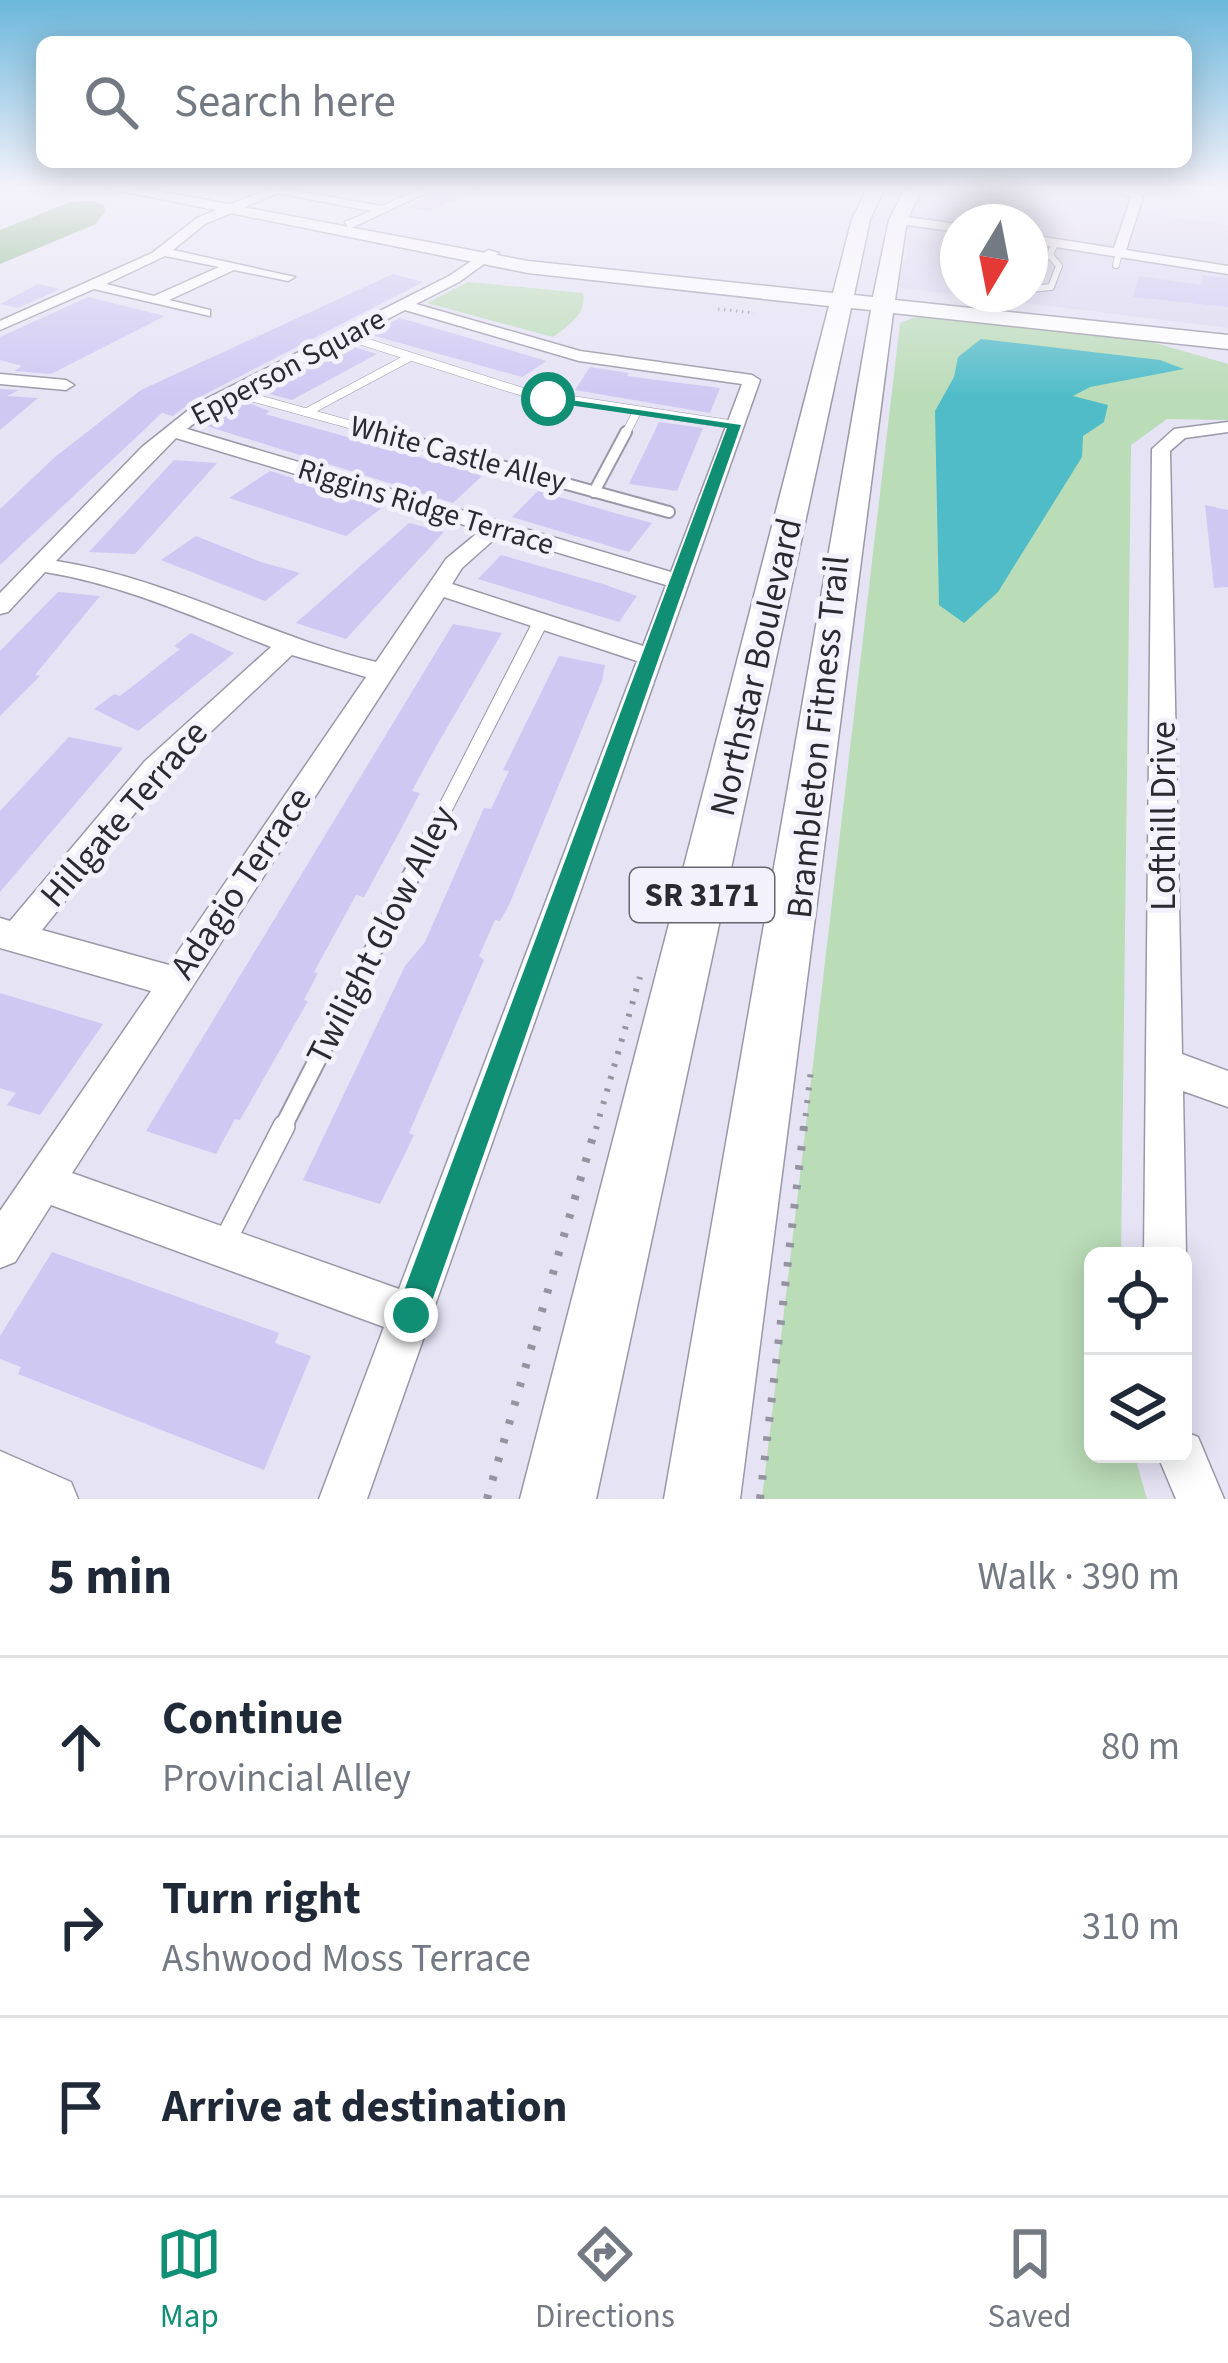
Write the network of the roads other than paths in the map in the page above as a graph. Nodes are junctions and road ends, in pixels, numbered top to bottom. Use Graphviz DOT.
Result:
graph roads {
  1 [pos="153,257"];
  2 [pos="189,257"];
  3 [pos="485,257"];
  4 [pos="496,257"];
  5 [pos="862,257"];
  6 [pos="882,257"];
  7 [pos="1056,257"];
  8 [pos="1104,257"];
  9 [pos="1117,259"];
  10 [pos="234,266"];
  11 [pos="1228,270"];
  12 [pos="287,277"];
  13 [pos="93,285"];
  14 [pos="1048,290"];
  15 [pos="864,298"];
  16 [pos="157,300"];
  17 [pos="403,305"];
  18 [pos="205,313"];
  19 [pos="0,326"];
  20 [pos="343,334"];
  21 [pos="1226,338"];
  22 [pos="410,357"];
  23 [pos="0,379"];
  24 [pos="66,386"];
  25 [pos="247,396"];
  26 [pos="307,412"];
  27 [pos="637,412"];
  28 [pos="735,425"];
  29 [pos="1228,427"];
  30 [pos="173,431"];
  31 [pos="594,492"];
  32 [pos="670,512"];
  33 [pos="494,529"];
  34 [pos="40,565"];
  35 [pos="679,582"];
  36 [pos="438,587"];
  37 [pos="0,607"];
  38 [pos="542,622"];
  39 [pos="289,644"];
  40 [pos="651,657"];
  41 [pos="382,672"];
  42 [pos="8,936"];
  43 [pos="175,982"];
  44 [pos="1164,1066"];
  45 [pos="1228,1088"];
  46 [pos="43,1182"];
  47 [pos="0,1247"];
  48 [pos="1165,1247"];
  49 [pos="221,1249"];
  50 [pos="411,1315"];
  51 [pos="1185,1463"];
  52 [pos="0,1475"];
  53 [pos="54,1499"];
  54 [pos="343,1499"];
  55 [pos="558,1499"];
  56 [pos="702,1499"];
  57 [pos="1200,1499"];
  1 -- 13 [label="street"];
  2 -- 10 [label="street"];
  3 -- 17 [label="street, Epperson Square"];
  4 -- 15 [label="main road"];
  5 -- 15 [label="main road, Northstar Boulevard / SR 3171"];
  6 -- 15 [label="main road, Northstar Boulevard / SR 3171"];
  7 -- 14 [label="lane"];
  8 -- 9 [label="street"];
  9 -- 11 [label="street"];
  10 -- 12 [label="street"];
  10 -- 16 [label="street"];
  13 -- 16 [label="street"];
  13 -- 19 [label="street"];
  15 -- 21 [label="main road"];
  15 -- 55 [label="main road, Northstar Boulevard / SR 3171"];
  15 -- 56 [label="main road, Northstar Boulevard / SR 3171"];
  16 -- 18 [label="street"];
  17 -- 20 [label="street, Epperson Square"];
  17 -- 28 [label="street"];
  20 -- 22 [label="lane"];
  20 -- 30 [label="street, Epperson Square"];
  22 -- 26 [label="lane"];
  22 -- 27 [label="lane"];
  23 -- 24 [label="street"];
  25 -- 26 [label="lane, White Castle Alley"];
  26 -- 31 [label="lane, White Castle Alley"];
  27 -- 28 [label="lane"];
  27 -- 31 [label="lane"];
  28 -- 35 [label="street"];
  29 -- 44 [label="street, Lofthill Drive"];
  30 -- 33 [label="street, Riggins Ridge Terrace"];
  30 -- 34 [label="street, Epperson Square"];
  31 -- 32 [label="lane, White Castle Alley"];
  33 -- 35 [label="street, Riggins Ridge Terrace"];
  33 -- 36 [label="street, Adagio Terrace"];
  34 -- 37 [label="street, Epperson Square"];
  34 -- 39 [label="street"];
  35 -- 40 [label="street"];
  36 -- 38 [label="street"];
  36 -- 41 [label="street, Adagio Terrace"];
  38 -- 40 [label="street"];
  38 -- 49 [label="lane, Twilight Glow Alley"];
  39 -- 41 [label="street"];
  39 -- 42 [label="street, Hillgate Terrace"];
  40 -- 50 [label="street"];
  41 -- 43 [label="street, Adagio Terrace"];
  42 -- 43 [label="street"];
  43 -- 46 [label="street, Adagio Terrace"];
  44 -- 45 [label="street"];
  44 -- 48 [label="street, Lofthill Drive"];
  46 -- 47 [label="street, Adagio Terrace"];
  46 -- 49 [label="street"];
  49 -- 50 [label="street"];
  50 -- 54 [label="street"];
  51 -- 57 [label="street"];
  52 -- 53 [label="street"];
}
